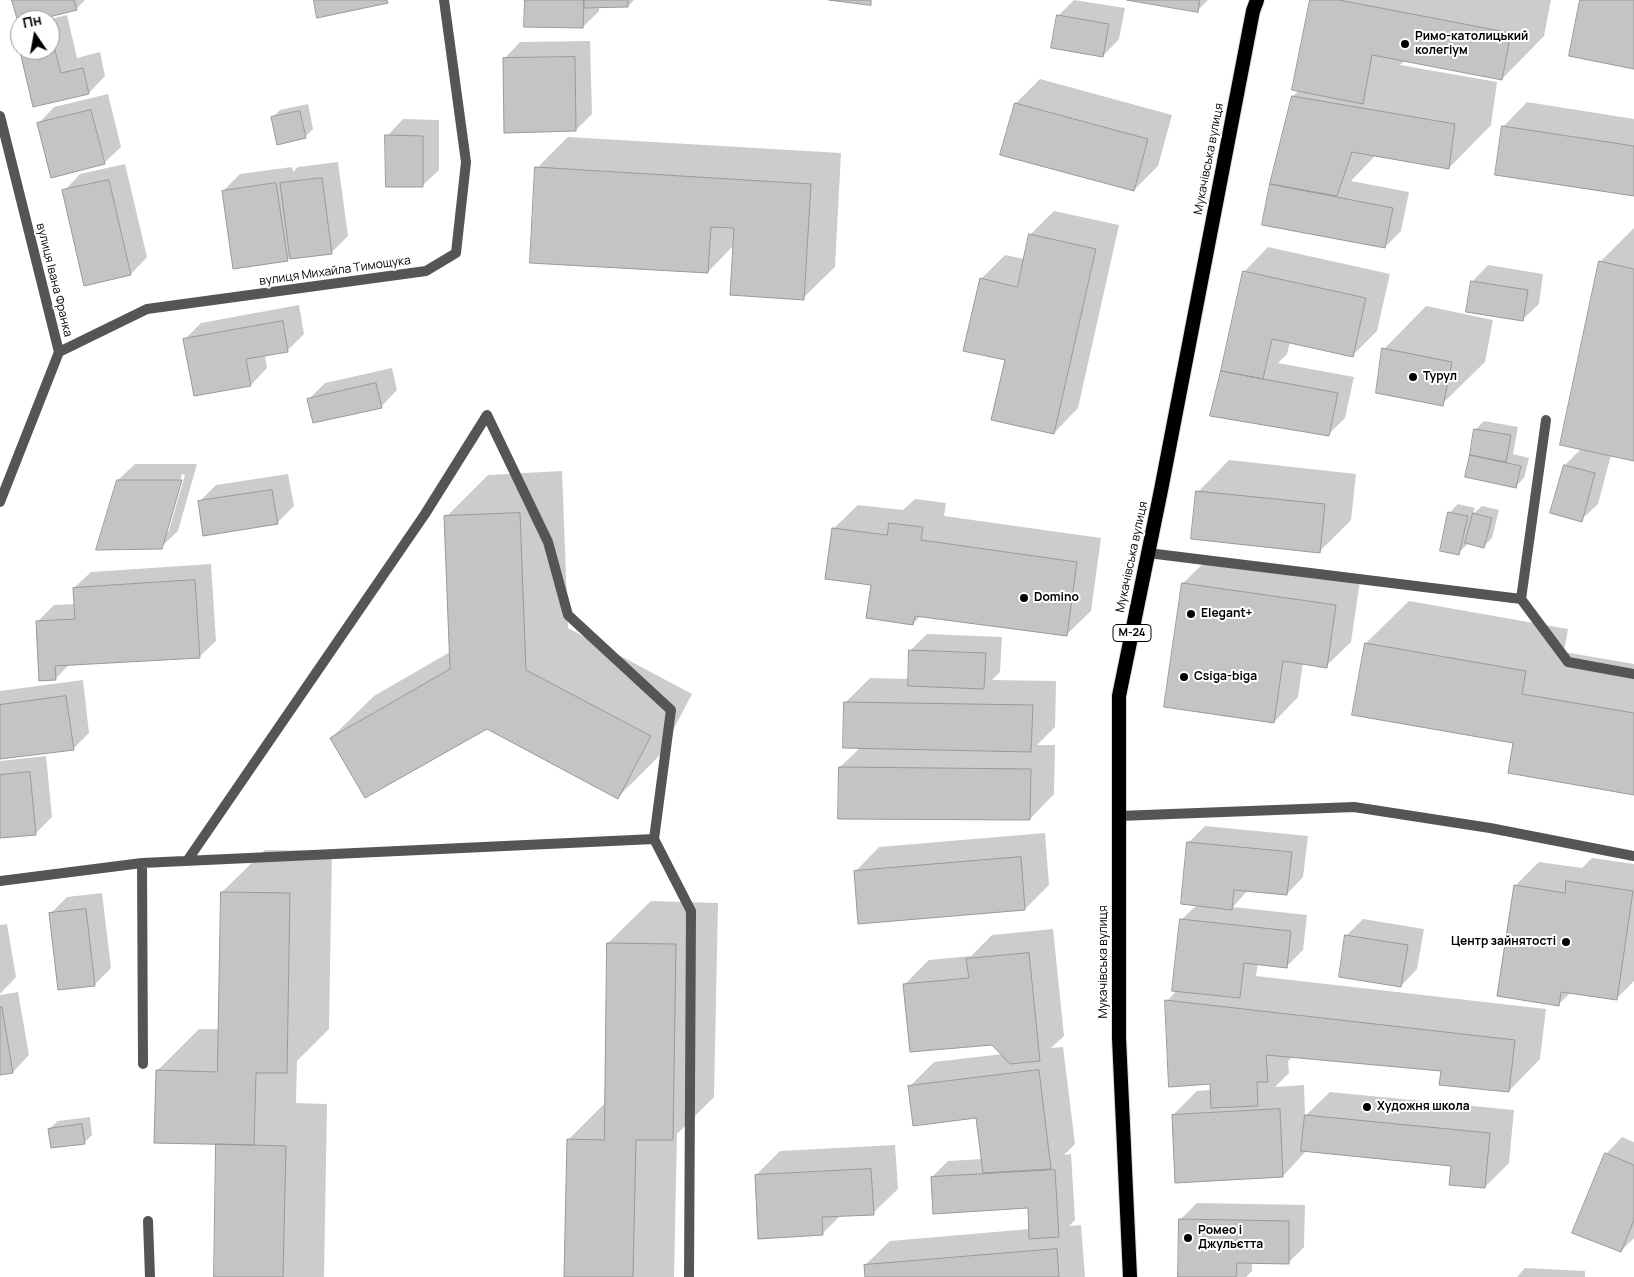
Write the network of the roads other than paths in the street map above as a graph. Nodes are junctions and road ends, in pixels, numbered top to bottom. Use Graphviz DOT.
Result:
graph roads {
  1 [pos="444,0"];
  2 [pos="1257,0"];
  3 [pos="0,116"];
  4 [pos="60,352"];
  5 [pos="1546,420"];
  6 [pos="0,502"];
  7 [pos="1148,553"];
  8 [pos="1522,599"];
  9 [pos="1634,674"];
  10 [pos="1119,816"];
  11 [pos="654,839"];
  12 [pos="1634,856"];
  13 [pos="187,861"];
  14 [pos="142,862"];
  15 [pos="0,882"];
  16 [pos="143,1064"];
  17 [pos="148,1221"];
  18 [pos="150,1277"];
  19 [pos="689,1277"];
  20 [pos="1130,1277"];
  1 -- 4 [label="street, вулиця Михайла Тимощука"];
  2 -- 7 [label="highway, Мукачівська вулиця / М-24"];
  3 -- 4 [label="street, вулиця Івана Франка"];
  4 -- 6 [label="street, вулиця Івана Франка"];
  5 -- 8 [label="street"];
  7 -- 8 [label="street"];
  7 -- 10 [label="highway, Мукачівська вулиця / М-24"];
  8 -- 9 [label="street"];
  10 -- 12 [label="street"];
  10 -- 20 [label="highway, Мукачівська вулиця / М-24"];
  11 -- 13 [label="street"];
  11 -- 13 [label="street"];
  11 -- 19 [label="street"];
  13 -- 14 [label="street"];
  14 -- 15 [label="street"];
  14 -- 16 [label="street"];
  17 -- 18 [label="street"];
}
